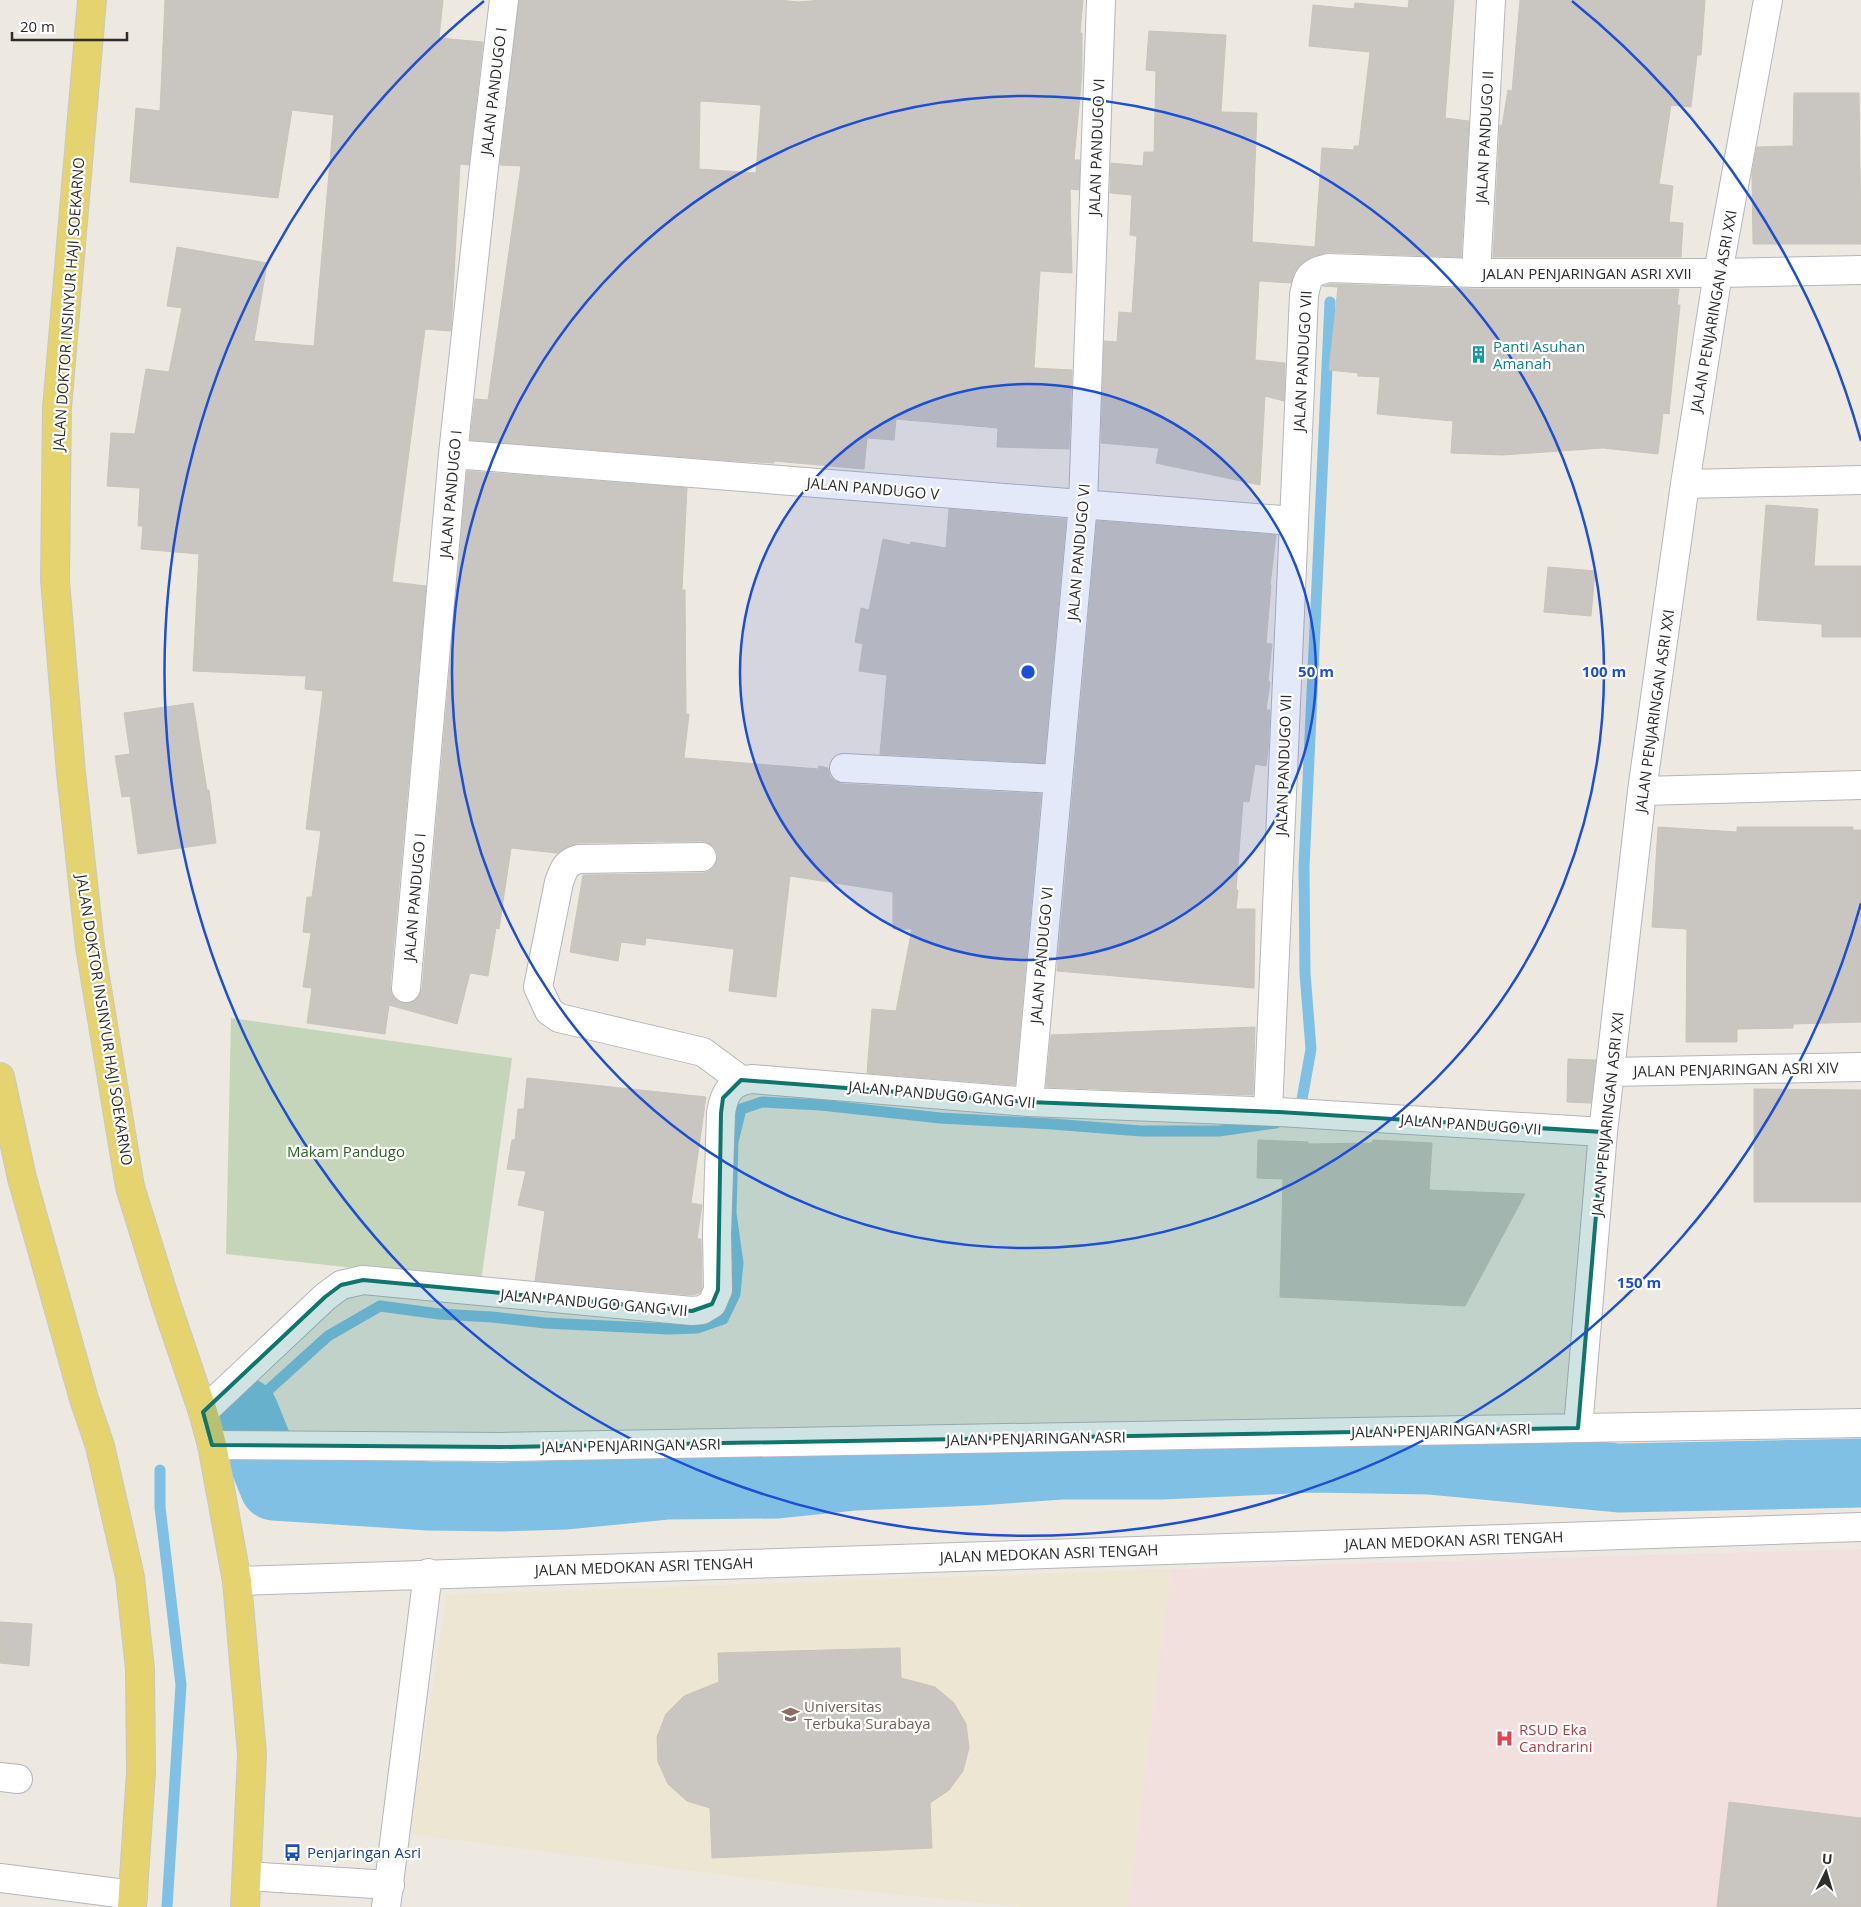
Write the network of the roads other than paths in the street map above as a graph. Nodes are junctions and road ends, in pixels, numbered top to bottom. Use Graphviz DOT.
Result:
graph roads {
  1 [pos="92,0"];
  2 [pos="504,0"];
  3 [pos="1101,0"];
  4 [pos="1491,0"];
  5 [pos="1768,0"];
  6 [pos="1861,270"];
  7 [pos="1314,272"];
  8 [pos="1476,273"];
  9 [pos="1718,274"];
  10 [pos="453,454"];
  11 [pos="1861,480"];
  12 [pos="1685,484"];
  13 [pos="1083,504"];
  14 [pos="1293,521"];
  15 [pos="844,768"];
  16 [pos="1057,780"];
  17 [pos="1861,785"];
  18 [pos="1642,791"];
  19 [pos="702,857"];
  20 [pos="406,988"];
  21 [pos="1861,1067"];
  22 [pos="1610,1072"];
  23 [pos="0,1077"];
  24 [pos="741,1080"];
  25 [pos="1029,1102"];
  26 [pos="1274,1111"];
  27 [pos="1603,1132"];
  28 [pos="203,1412"];
  29 [pos="1861,1422"];
  30 [pos="1578,1428"];
  31 [pos="212,1445"];
  32 [pos="1861,1527"];
  33 [pos="428,1573"];
  34 [pos="237,1581"];
  35 [pos="247,1876"];
  36 [pos="0,1878"];
  37 [pos="388,1896"];
  38 [pos="132,1901"];
  39 [pos="245,1907"];
  1 -- 28 [label="main road, JALAN DOKTOR INSINYUR HAJI SOEKARNO"];
  2 -- 10 [label="street, JALAN PANDUGO I"];
  3 -- 13 [label="street, JALAN PANDUGO VI"];
  4 -- 8 [label="street, JALAN PANDUGO II"];
  5 -- 9 [label="street, JALAN PENJARINGAN ASRI XXI"];
  6 -- 9 [label="street, JALAN PENJARINGAN ASRI XVII"];
  7 -- 8 [label="street, JALAN PENJARINGAN ASRI XVII"];
  7 -- 14 [label="street, JALAN PANDUGO VII"];
  8 -- 9 [label="street, JALAN PENJARINGAN ASRI XVII"];
  9 -- 12 [label="street, JALAN PENJARINGAN ASRI XXI"];
  10 -- 13 [label="street, JALAN PANDUGO V"];
  10 -- 20 [label="street, JALAN PANDUGO I"];
  11 -- 12 [label="street"];
  12 -- 18 [label="street, JALAN PENJARINGAN ASRI XXI"];
  13 -- 14 [label="street, JALAN PANDUGO V"];
  13 -- 16 [label="street, JALAN PANDUGO VI"];
  14 -- 26 [label="street, JALAN PANDUGO VII"];
  15 -- 16 [label="street"];
  16 -- 25 [label="street, JALAN PANDUGO VI"];
  17 -- 18 [label="street"];
  18 -- 22 [label="street, JALAN PENJARINGAN ASRI XXI"];
  19 -- 24 [label="street"];
  21 -- 22 [label="street, JALAN PENJARINGAN ASRI XIV"];
  22 -- 27 [label="street, JALAN PENJARINGAN ASRI XXI"];
  23 -- 38 [label="main road"];
  24 -- 25 [label="street, JALAN PANDUGO GANG VII"];
  24 -- 28 [label="street, JALAN PANDUGO GANG VII"];
  25 -- 26 [label="street, JALAN PANDUGO GANG VII"];
  26 -- 27 [label="street, JALAN PANDUGO VII"];
  27 -- 30 [label="street, JALAN PENJARINGAN ASRI XXI"];
  28 -- 31 [label="main road, JALAN DOKTOR INSINYUR HAJI SOEKARNO"];
  29 -- 30 [label="street, JALAN PENJARINGAN ASRI"];
  30 -- 31 [label="street, JALAN PENJARINGAN ASRI"];
  31 -- 34 [label="main road, JALAN DOKTOR INSINYUR HAJI SOEKARNO"];
  32 -- 33 [label="street, JALAN MEDOKAN ASRI TENGAH"];
  33 -- 34 [label="street, JALAN MEDOKAN ASRI TENGAH"];
  33 -- 37 [label="street"];
  34 -- 35 [label="main road, JALAN DOKTOR INSINYUR HAJI SOEKARNO"];
  35 -- 37 [label="street"];
  35 -- 39 [label="main road, JALAN DOKTOR INSINYUR HAJI SOEKARNO"];
  36 -- 38 [label="street"];
}
